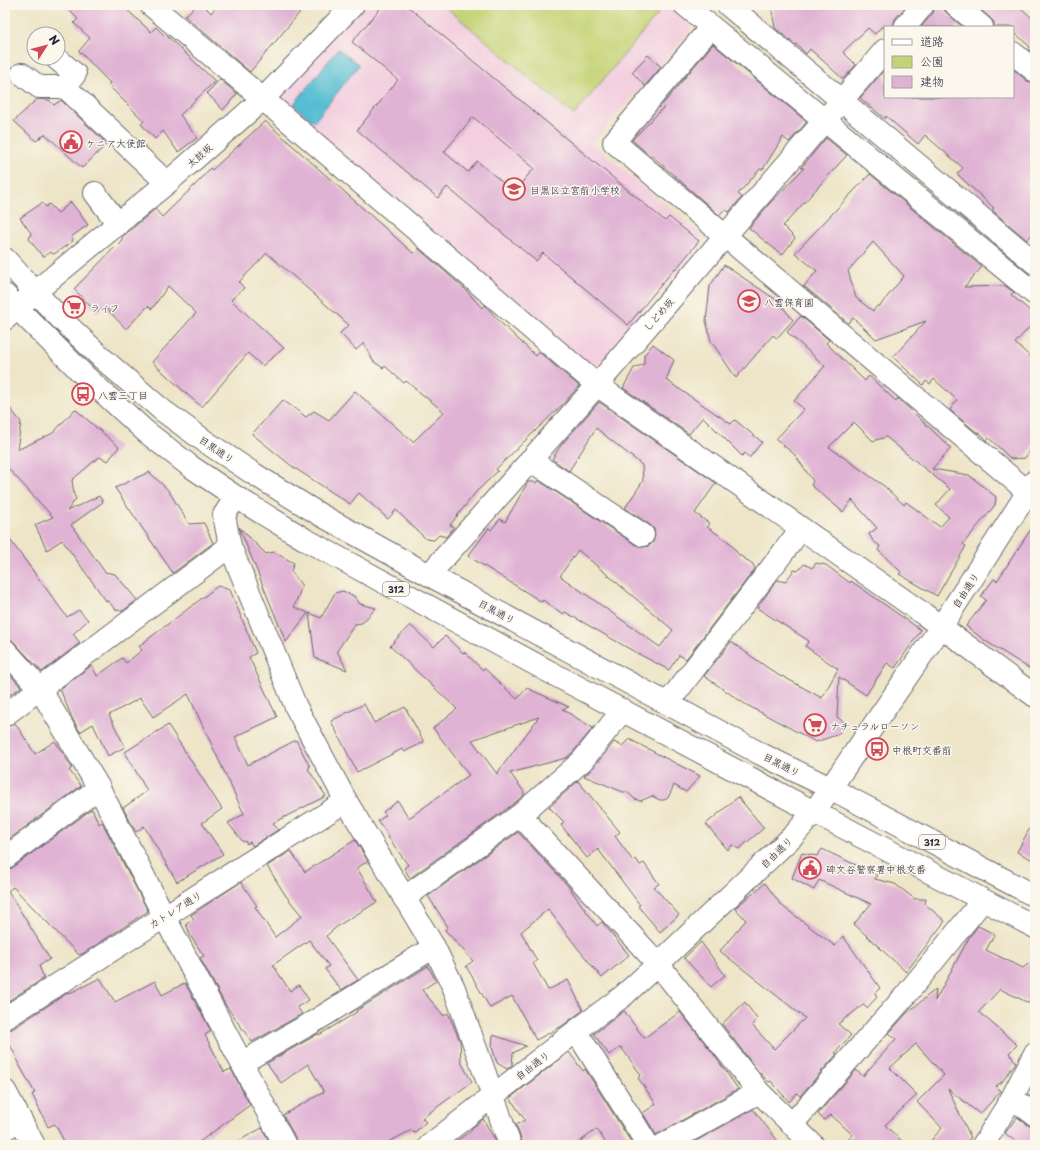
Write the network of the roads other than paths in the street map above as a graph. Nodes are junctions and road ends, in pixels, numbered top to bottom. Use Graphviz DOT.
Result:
graph roads {
  1 [pos="151,5"];
  2 [pos="353,5"];
  3 [pos="685,5"];
  4 [pos="728,5"];
  5 [pos="923,5"];
  6 [pos="956,5"];
  7 [pos="906,26"];
  8 [pos="981,26"];
  9 [pos="711,27"];
  10 [pos="884,51"];
  11 [pos="1014,54"];
  12 [pos="66,66"];
  13 [pos="1035,71"];
  14 [pos="22,74"];
  15 [pos="65,87"];
  16 [pos="263,99"];
  17 [pos="842,100"];
  18 [pos="825,120"];
  19 [pos="167,183"];
  20 [pos="95,193"];
  21 [pos="118,224"];
  22 [pos="724,236"];
  23 [pos="5,259"];
  24 [pos="1035,263"];
  25 [pos="35,292"];
  26 [pos="1035,294"];
  27 [pos="9,307"];
  28 [pos="597,385"];
  29 [pos="530,460"];
  30 [pos="1033,490"];
  31 [pos="236,497"];
  32 [pos="801,529"];
  33 [pos="643,535"];
  34 [pos="230,546"];
  35 [pos="429,575"];
  36 [pos="941,627"];
  37 [pos="5,650"];
  38 [pos="40,688"];
  39 [pos="1035,696"];
  40 [pos="668,703"];
  41 [pos="622,710"];
  42 [pos="5,716"];
  43 [pos="99,788"];
  44 [pos="830,788"];
  45 [pos="346,801"];
  46 [pos="814,812"];
  47 [pos="520,815"];
  48 [pos="5,858"];
  49 [pos="1035,896"];
  50 [pos="404,898"];
  51 [pos="983,900"];
  52 [pos="164,916"];
  53 [pos="1035,927"];
  54 [pos="434,947"];
  55 [pos="658,964"];
  56 [pos="5,1018"];
  57 [pos="576,1031"];
  58 [pos="1035,1053"];
  59 [pos="243,1062"];
  60 [pos="5,1091"];
  61 [pos="759,1092"];
  62 [pos="493,1096"];
  63 [pos="1012,1098"];
  64 [pos="1035,1115"];
  65 [pos="13,1124"];
  66 [pos="792,1124"];
  67 [pos="34,1145"];
  68 [pos="285,1145"];
  69 [pos="430,1145"];
  70 [pos="510,1145"];
  71 [pos="648,1145"];
  72 [pos="663,1145"];
  73 [pos="813,1145"];
  74 [pos="983,1145"];
  1 -- 16 [label="street"];
  2 -- 16 [label="street, 太鼓坂"];
  3 -- 9 [label="street"];
  4 -- 17 [label="street"];
  5 -- 7 [label="street"];
  6 -- 8 [label="street"];
  9 -- 18 [label="street"];
  9 -- 22 [label="street"];
  10 -- 17 [label="street, しどめ坂"];
  11 -- 13 [label="street"];
  12 -- 15 [label="street"];
  14 -- 15 [label="street"];
  15 -- 19 [label="street"];
  16 -- 19 [label="street, 太鼓坂"];
  16 -- 28 [label="street"];
  17 -- 18 [label="street, しどめ坂"];
  17 -- 24 [label="street"];
  18 -- 22 [label="street, しどめ坂"];
  18 -- 26 [label="street"];
  19 -- 21 [label="street, 太鼓坂"];
  20 -- 21 [label="street"];
  21 -- 25 [label="street, 太鼓坂"];
  22 -- 28 [label="street, しどめ坂"];
  22 -- 30 [label="street"];
  23 -- 25 [label="street, 目黒通り / 312"];
  25 -- 27 [label="street, 太鼓坂"];
  25 -- 35 [label="street, 目黒通り / 312"];
  27 -- 31 [label="street, 312"];
  28 -- 29 [label="street, しどめ坂"];
  28 -- 32 [label="street"];
  29 -- 33 [label="street"];
  29 -- 35 [label="street, しどめ坂"];
  30 -- 36 [label="street, 自由通り"];
  31 -- 34 [label="street"];
  31 -- 41 [label="street, 312"];
  32 -- 36 [label="street"];
  32 -- 40 [label="street"];
  34 -- 38 [label="street"];
  34 -- 45 [label="street"];
  35 -- 40 [label="street, 目黒通り / 312"];
  36 -- 39 [label="street"];
  36 -- 44 [label="street, 自由通り"];
  37 -- 38 [label="street"];
  38 -- 42 [label="street"];
  38 -- 43 [label="street"];
  40 -- 44 [label="street, 目黒通り / 312"];
  41 -- 46 [label="street, 312"];
  41 -- 47 [label="street"];
  43 -- 48 [label="street"];
  43 -- 52 [label="street"];
  44 -- 46 [label="street, 自由通り"];
  44 -- 49 [label="street, 目黒通り / 312"];
  45 -- 50 [label="street"];
  45 -- 52 [label="street, カトレア通り"];
  46 -- 51 [label="street, 312"];
  46 -- 55 [label="street, 自由通り"];
  47 -- 50 [label="street"];
  47 -- 55 [label="street"];
  50 -- 54 [label="street"];
  51 -- 53 [label="street, 312"];
  51 -- 66 [label="street"];
  52 -- 56 [label="street, カトレア通り"];
  52 -- 59 [label="street"];
  54 -- 59 [label="street"];
  54 -- 62 [label="street"];
  55 -- 57 [label="street, 自由通り"];
  55 -- 61 [label="street"];
  57 -- 62 [label="street, 自由通り"];
  57 -- 71 [label="street"];
  58 -- 63 [label="street"];
  59 -- 68 [label="street"];
  60 -- 65 [label="street"];
  61 -- 66 [label="street"];
  61 -- 72 [label="street"];
  62 -- 69 [label="street, 自由通り"];
  62 -- 70 [label="street"];
  63 -- 64 [label="street"];
  63 -- 74 [label="street"];
  65 -- 67 [label="street"];
  66 -- 73 [label="street"];
}
